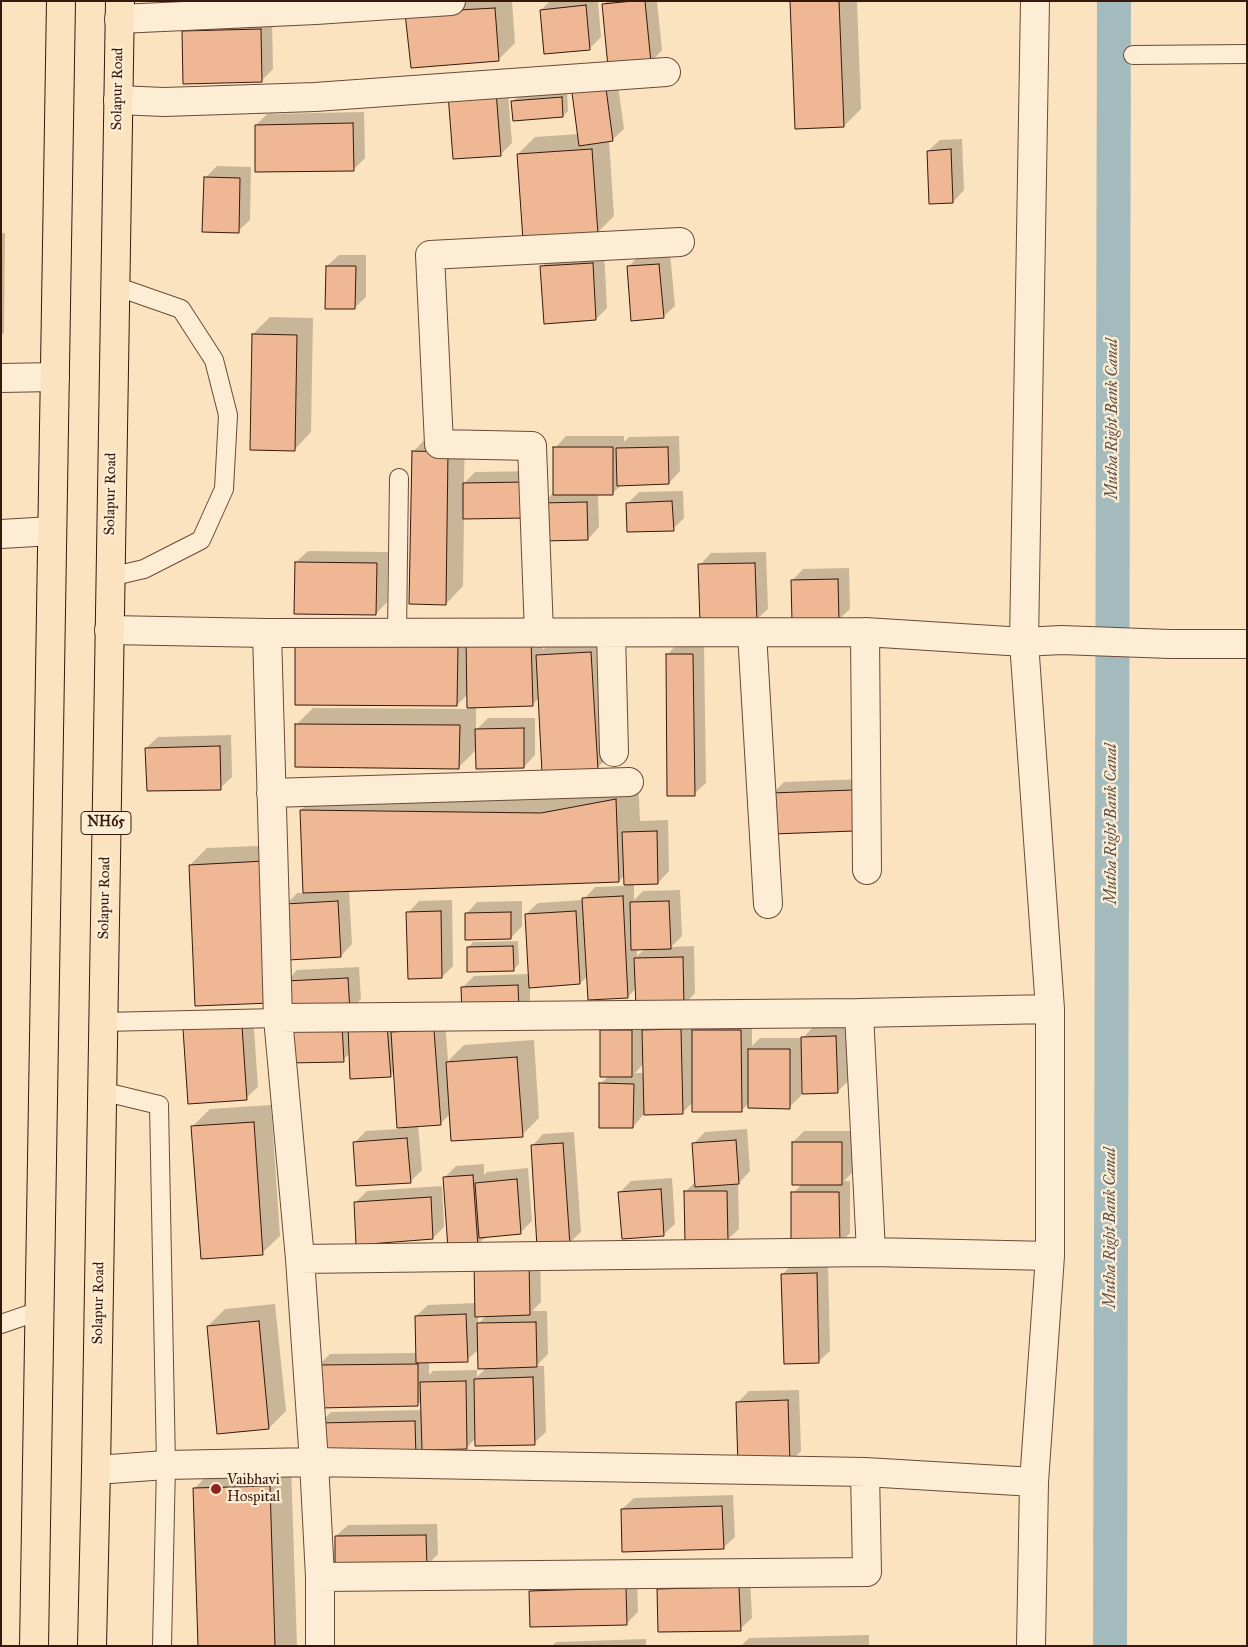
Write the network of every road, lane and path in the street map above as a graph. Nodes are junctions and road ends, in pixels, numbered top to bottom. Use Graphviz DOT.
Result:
graph roads {
  1 [pos="61,1"];
  2 [pos="451,1"];
  3 [pos="1035,1"];
  4 [pos="119,10"];
  5 [pos="1133,54"];
  6 [pos="1247,54"];
  7 [pos="666,72"];
  8 [pos="118,100"];
  9 [pos="680,242"];
  10 [pos="114,286"];
  11 [pos="55,377"];
  12 [pos="1,378"];
  13 [pos="399,478"];
  14 [pos="52,531"];
  15 [pos="1,534"];
  16 [pos="110,577"];
  17 [pos="109,630"];
  18 [pos="865,632"];
  19 [pos="267,633"];
  20 [pos="397,633"];
  21 [pos="539,633"];
  22 [pos="611,633"];
  23 [pos="752,633"];
  24 [pos="1024,642"];
  25 [pos="1247,644"];
  26 [pos="614,752"];
  27 [pos="630,782"];
  28 [pos="272,793"];
  29 [pos="867,870"];
  30 [pos="768,904"];
  31 [pos="1050,1009"];
  32 [pos="859,1014"];
  33 [pos="278,1018"];
  34 [pos="103,1022"];
  35 [pos="101,1091"];
  36 [pos="871,1252"];
  37 [pos="1050,1256"];
  38 [pos="300,1259"];
  39 [pos="39,1311"];
  40 [pos="1,1324"];
  41 [pos="314,1462"];
  42 [pos="166,1465"];
  43 [pos="96,1470"];
  44 [pos="865,1472"];
  45 [pos="1034,1482"];
  46 [pos="320,1577"];
  47 [pos="34,1646"];
  48 [pos="92,1646"];
  49 [pos="162,1646"];
  50 [pos="320,1646"];
  51 [pos="1031,1646"];
  1 -- 11 [label="highway"];
  2 -- 4 [label="street"];
  3 -- 24 [label="street"];
  4 -- 8 [label="highway, Solapur Road / NH65"];
  5 -- 6 [label="lane"];
  7 -- 8 [label="street"];
  8 -- 10 [label="highway, Solapur Road / NH65"];
  9 -- 21 [label="street"];
  10 -- 16 [label="highway, Solapur Road / NH65"];
  10 -- 16 [label="lane"];
  11 -- 12 [label="street"];
  11 -- 14 [label="highway"];
  13 -- 20 [label="lane"];
  14 -- 15 [label="street"];
  14 -- 39 [label="highway"];
  16 -- 17 [label="highway, Solapur Road / NH65"];
  17 -- 19 [label="street"];
  17 -- 34 [label="highway, Solapur Road / NH65"];
  18 -- 23 [label="street"];
  18 -- 24 [label="street"];
  18 -- 29 [label="street"];
  19 -- 20 [label="street"];
  19 -- 28 [label="street"];
  20 -- 21 [label="street"];
  21 -- 22 [label="street"];
  22 -- 23 [label="street"];
  22 -- 26 [label="street"];
  23 -- 30 [label="street"];
  24 -- 25 [label="street"];
  24 -- 31 [label="street"];
  27 -- 28 [label="street"];
  28 -- 33 [label="street"];
  31 -- 32 [label="street"];
  31 -- 37 [label="street"];
  32 -- 33 [label="street"];
  32 -- 36 [label="street"];
  33 -- 34 [label="lane"];
  33 -- 38 [label="street"];
  34 -- 35 [label="highway, Solapur Road / NH65"];
  35 -- 42 [label="lane"];
  35 -- 43 [label="highway, Solapur Road / NH65"];
  36 -- 37 [label="street"];
  36 -- 38 [label="street"];
  37 -- 45 [label="street"];
  38 -- 41 [label="street"];
  39 -- 40 [label="lane"];
  39 -- 47 [label="highway"];
  41 -- 42 [label="street"];
  41 -- 44 [label="street"];
  41 -- 46 [label="street"];
  42 -- 43 [label="street"];
  42 -- 49 [label="lane"];
  43 -- 48 [label="highway, Solapur Road / NH65"];
  44 -- 45 [label="street"];
  44 -- 46 [label="street"];
  45 -- 51 [label="street"];
  46 -- 50 [label="street"];
}
